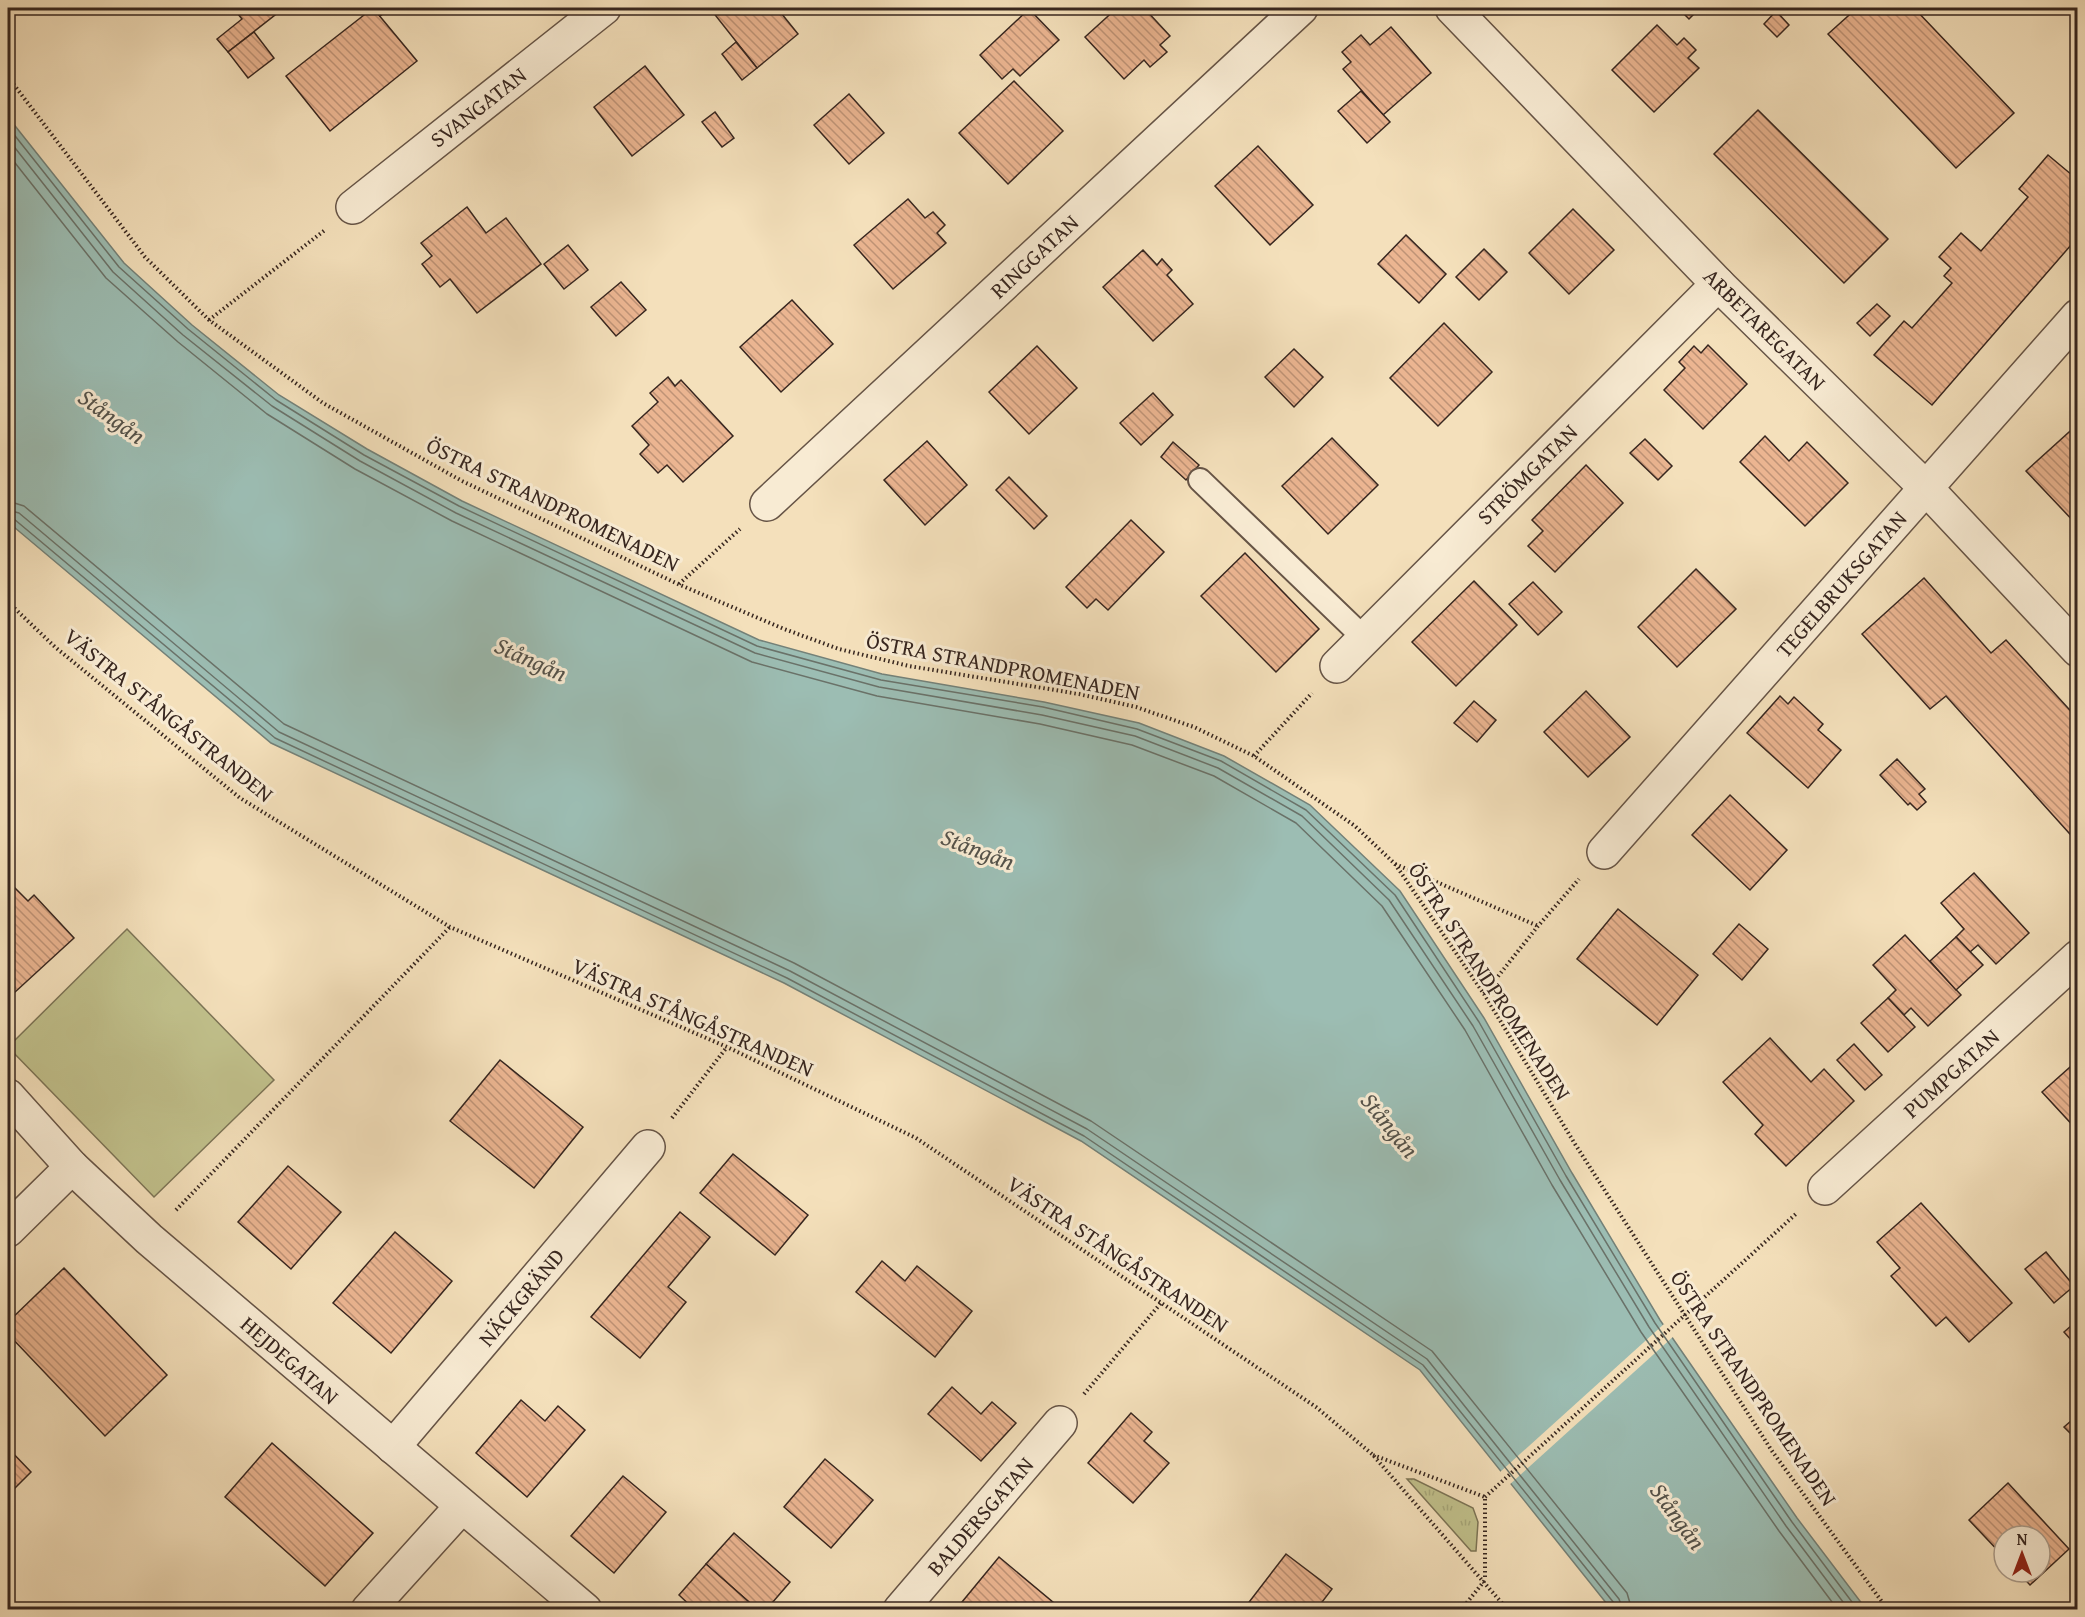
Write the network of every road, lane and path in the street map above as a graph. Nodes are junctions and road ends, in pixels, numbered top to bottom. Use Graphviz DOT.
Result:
graph roads {
  1 [pos="604,8"];
  2 [pos="1301,8"];
  3 [pos="1452,8"];
  4 [pos="8,77"];
  5 [pos="353,207"];
  6 [pos="318,236"];
  7 [pos="1718,284"];
  8 [pos="2078,316"];
  9 [pos="209,320"];
  10 [pos="1200,480"];
  11 [pos="1926,488"];
  12 [pos="767,504"];
  13 [pos="678,584"];
  14 [pos="8,603"];
  15 [pos="1363,637"];
  16 [pos="2078,650"];
  17 [pos="1337,666"];
  18 [pos="1254,756"];
  19 [pos="1604,852"];
  20 [pos="1395,864"];
  21 [pos="1538,926"];
  22 [pos="450,927"];
  23 [pos="2078,957"];
  24 [pos="1484,994"];
  25 [pos="727,1047"];
  26 [pos="8,1096"];
  27 [pos="648,1147"];
  28 [pos="72,1167"];
  29 [pos="1824,1188"];
  30 [pos="8,1230"];
  31 [pos="149,1239"];
  32 [pos="1161,1303"];
  33 [pos="1685,1317"];
  34 [pos="1060,1423"];
  35 [pos="393,1447"];
  36 [pos="1372,1454"];
  37 [pos="1485,1497"];
  38 [pos="462,1506"];
  39 [pos="1485,1580"];
  40 [pos="368,1610"];
  41 [pos="585,1610"];
  42 [pos="900,1610"];
  43 [pos="1461,1610"];
  44 [pos="1508,1610"];
  45 [pos="1888,1610"];
  1 -- 5 [label="street, SVANGATAN"];
  2 -- 12 [label="street, RINGGATAN"];
  3 -- 7 [label="street, ARBETAREGATAN"];
  4 -- 9 [label="path, ÖSTRA STRANDPROMENADEN"];
  6 -- 9 [label="path"];
  7 -- 11 [label="street, ARBETAREGATAN"];
  7 -- 15 [label="street, STRÖMGATAN"];
  8 -- 11 [label="street, TEGELBRUKSGATAN"];
  9 -- 13 [label="path, ÖSTRA STRANDPROMENADEN"];
  10 -- 15 [label="lane"];
  11 -- 16 [label="street, ARBETAREGATAN"];
  11 -- 19 [label="street, TEGELBRUKSGATAN"];
  12 -- 13 [label="path"];
  13 -- 18 [label="path, ÖSTRA STRANDPROMENADEN"];
  14 -- 22 [label="path, VÄSTRA STÅNGÅSTRANDEN"];
  15 -- 17 [label="street, STRÖMGATAN"];
  17 -- 18 [label="path"];
  18 -- 20 [label="path, ÖSTRA STRANDPROMENADEN"];
  19 -- 21 [label="path"];
  20 -- 21 [label="path"];
  20 -- 24 [label="path, ÖSTRA STRANDPROMENADEN"];
  21 -- 24 [label="path"];
  22 -- 25 [label="path, VÄSTRA STÅNGÅSTRANDEN"];
  22 -- 31 [label="path"];
  23 -- 29 [label="street, PUMPGATAN"];
  24 -- 33 [label="path, ÖSTRA STRANDPROMENADEN"];
  25 -- 27 [label="path"];
  25 -- 32 [label="path, VÄSTRA STÅNGÅSTRANDEN"];
  26 -- 28 [label="street, HEJDEGATAN"];
  27 -- 35 [label="street, NÄCKGRÄND"];
  28 -- 30 [label="street"];
  28 -- 31 [label="street, HEJDEGATAN"];
  29 -- 33 [label="path"];
  31 -- 35 [label="street, HEJDEGATAN"];
  32 -- 34 [label="path"];
  32 -- 36 [label="path, VÄSTRA STÅNGÅSTRANDEN"];
  33 -- 37 [label="path"];
  33 -- 45 [label="path, ÖSTRA STRANDPROMENADEN"];
  34 -- 42 [label="street, BALDERSGATAN"];
  35 -- 38 [label="street, HEJDEGATAN"];
  36 -- 37 [label="path, VÄSTRA STÅNGÅSTRANDEN"];
  36 -- 39 [label="path, VÄSTRA STÅNGÅSTRANDEN"];
  37 -- 39 [label="path"];
  38 -- 40 [label="street"];
  38 -- 41 [label="street, HEJDEGATAN"];
  39 -- 43 [label="path"];
  39 -- 44 [label="path, VÄSTRA STÅNGÅSTRANDEN"];
}
